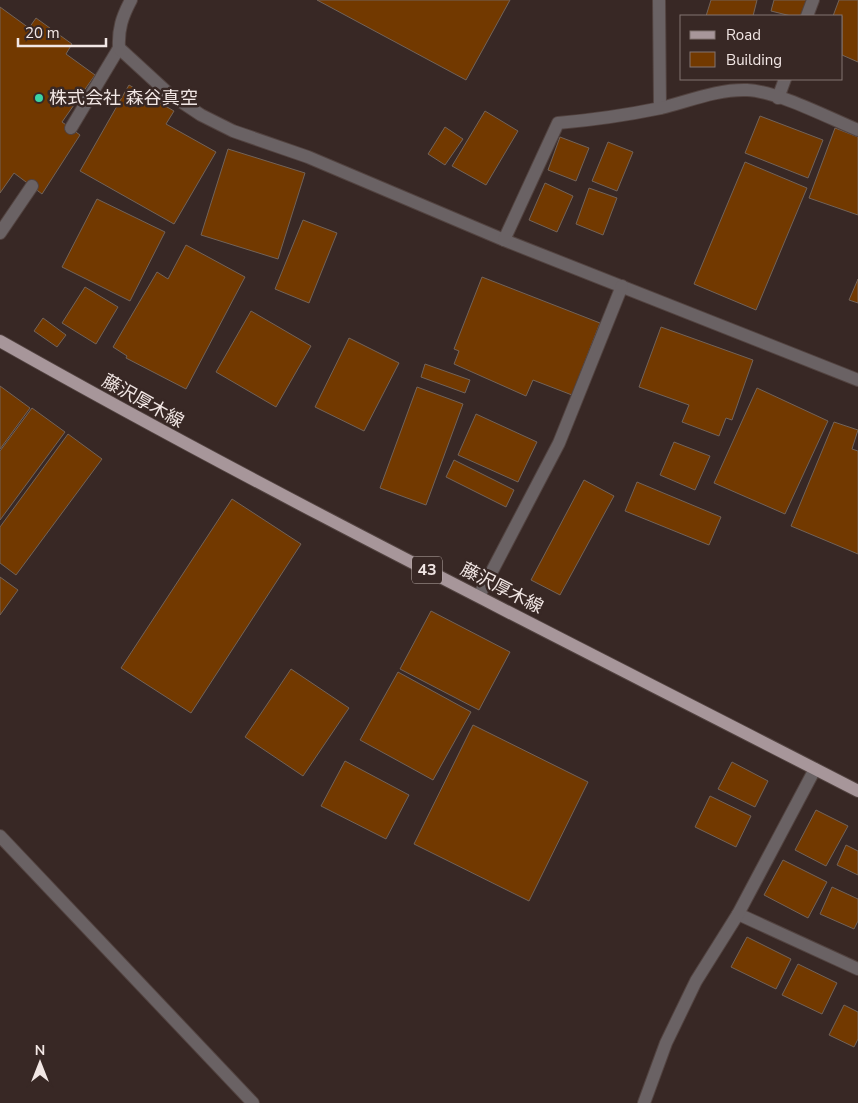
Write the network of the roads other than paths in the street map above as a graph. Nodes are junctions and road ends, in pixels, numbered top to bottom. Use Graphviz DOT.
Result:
graph roads {
  1 [pos="131,0"];
  2 [pos="659,0"];
  3 [pos="813,0"];
  4 [pos="807,15"];
  5 [pos="119,48"];
  6 [pos="785,80"];
  7 [pos="778,98"];
  8 [pos="660,108"];
  9 [pos="71,128"];
  10 [pos="858,130"];
  11 [pos="32,186"];
  12 [pos="0,233"];
  13 [pos="504,240"];
  14 [pos="622,286"];
  15 [pos="0,341"];
  16 [pos="858,380"];
  17 [pos="478,596"];
  18 [pos="815,769"];
  19 [pos="858,791"];
  20 [pos="0,836"];
  21 [pos="738,914"];
  22 [pos="858,969"];
  23 [pos="253,1103"];
  24 [pos="644,1103"];
  1 -- 5 [label="street"];
  2 -- 8 [label="street"];
  3 -- 4 [label="street"];
  5 -- 9 [label="street"];
  5 -- 13 [label="street"];
  6 -- 7 [label="street"];
  7 -- 8 [label="street"];
  7 -- 10 [label="street"];
  8 -- 13 [label="street"];
  11 -- 12 [label="street"];
  13 -- 14 [label="street"];
  14 -- 16 [label="street"];
  14 -- 17 [label="street"];
  15 -- 17 [label="main road, 藤沢厚木線 / 43"];
  17 -- 18 [label="main road, 藤沢厚木線 / 43"];
  18 -- 19 [label="main road, 藤沢厚木線 / 43"];
  18 -- 21 [label="street"];
  20 -- 23 [label="street"];
  21 -- 22 [label="street"];
  21 -- 24 [label="street"];
}
